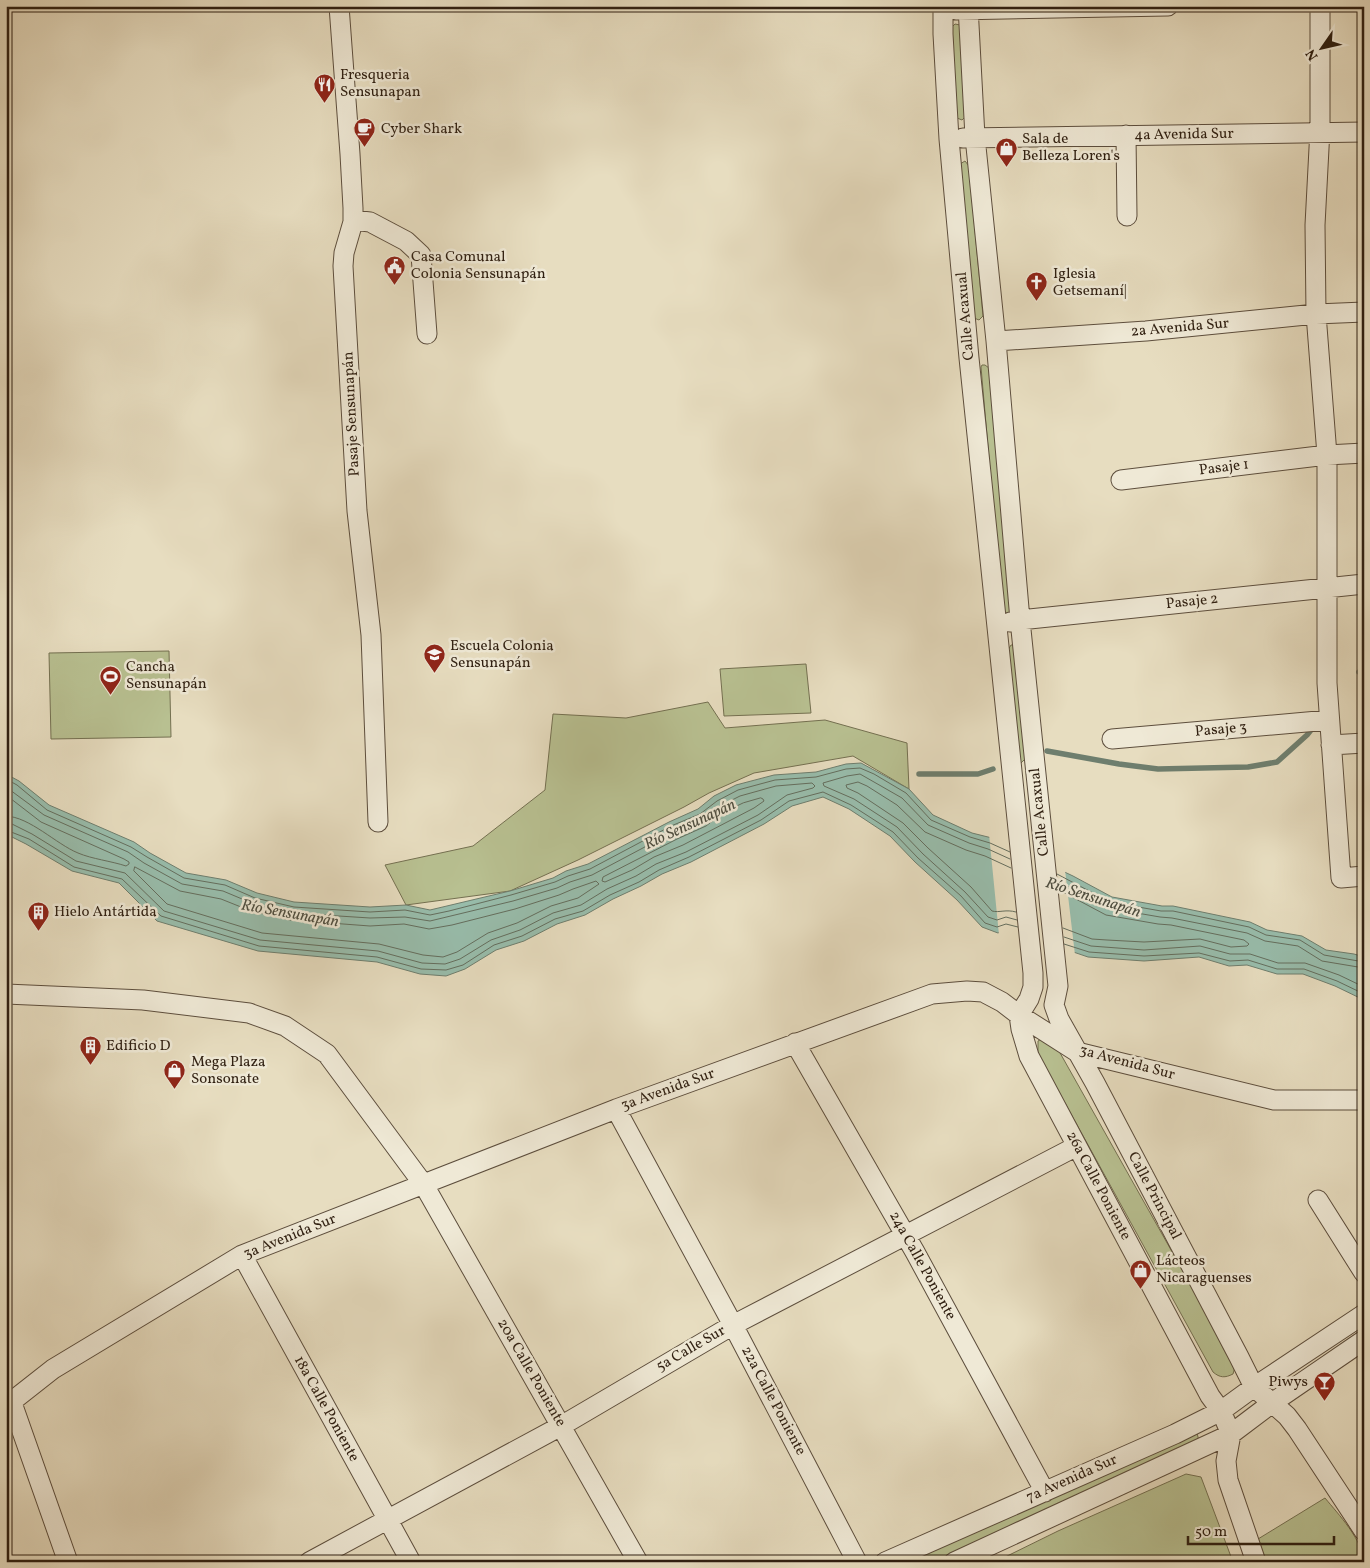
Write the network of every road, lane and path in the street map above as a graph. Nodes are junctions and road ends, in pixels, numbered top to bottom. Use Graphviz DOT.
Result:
graph roads {
  1 [pos="339,6"];
  2 [pos="1168,6"];
  3 [pos="1320,6"];
  4 [pos="943,8"];
  5 [pos="968,8"];
  6 [pos="1364,132"];
  7 [pos="1320,133"];
  8 [pos="1126,136"];
  9 [pos="975,138"];
  10 [pos="950,139"];
  11 [pos="1127,216"];
  12 [pos="353,220"];
  13 [pos="1364,312"];
  14 [pos="1316,314"];
  15 [pos="966,327"];
  16 [pos="426,334"];
  17 [pos="996,341"];
  18 [pos="969,358"];
  19 [pos="1364,453"];
  20 [pos="1327,455"];
  21 [pos="1121,480"];
  22 [pos="1364,584"];
  23 [pos="1327,587"];
  24 [pos="1020,620"];
  25 [pos="997,625"];
  26 [pos="1329,720"];
  27 [pos="1112,740"];
  28 [pos="1364,742"];
  29 [pos="1331,745"];
  30 [pos="378,822"];
  31 [pos="1364,876"];
  32 [pos="6,994"];
  33 [pos="1054,1005"];
  34 [pos="1019,1015"];
  35 [pos="796,1043"];
  36 [pos="1077,1052"];
  37 [pos="1364,1100"];
  38 [pos="616,1109"];
  39 [pos="1077,1146"];
  40 [pos="424,1185"];
  41 [pos="1318,1200"];
  42 [pos="905,1234"];
  43 [pos="242,1255"];
  44 [pos="1364,1273"];
  45 [pos="1364,1314"];
  46 [pos="733,1325"];
  47 [pos="1364,1340"];
  48 [pos="1254,1387"];
  49 [pos="9,1404"];
  50 [pos="1272,1404"];
  51 [pos="1221,1411"];
  52 [pos="561,1426"];
  53 [pos="1231,1434"];
  54 [pos="1045,1492"];
  55 [pos="387,1520"];
  56 [pos="1364,1531"];
  57 [pos="68,1562"];
  58 [pos="309,1562"];
  59 [pos="411,1562"];
  60 [pos="638,1562"];
  61 [pos="857,1562"];
  62 [pos="885,1562"];
  63 [pos="954,1562"];
  64 [pos="1256,1562"];
  1 -- 12 [label="street, Pasaje Sensunapán"];
  2 -- 5 [label="street"];
  3 -- 7 [label="street"];
  4 -- 5 [label="street"];
  4 -- 10 [label="street, Calle Acaxual"];
  5 -- 9 [label="street, Calle Acaxual"];
  6 -- 7 [label="street, 4a Avenida Sur"];
  7 -- 8 [label="street, 4a Avenida Sur"];
  7 -- 14 [label="street"];
  8 -- 9 [label="street, 4a Avenida Sur"];
  8 -- 11 [label="street"];
  9 -- 10 [label="street, 4a Avenida Sur"];
  9 -- 17 [label="street, Calle Acaxual"];
  10 -- 15 [label="street, Calle Acaxual"];
  12 -- 16 [label="street"];
  12 -- 30 [label="street, Pasaje Sensunapán"];
  13 -- 14 [label="street, 2a Avenida Sur"];
  14 -- 17 [label="street, 2a Avenida Sur"];
  14 -- 20 [label="street"];
  15 -- 17 [label="street"];
  15 -- 18 [label="street, Calle Acaxual"];
  17 -- 18 [label="street"];
  17 -- 24 [label="street, Calle Acaxual"];
  18 -- 25 [label="street, Calle Acaxual"];
  19 -- 20 [label="street, Pasaje 1"];
  20 -- 21 [label="street, Pasaje 1"];
  20 -- 23 [label="street"];
  22 -- 23 [label="street, Pasaje 2"];
  23 -- 24 [label="street, Pasaje 2"];
  23 -- 26 [label="street"];
  24 -- 25 [label="street"];
  24 -- 33 [label="street, Calle Acaxual"];
  25 -- 34 [label="street, Calle Acaxual"];
  26 -- 27 [label="street, Pasaje 3"];
  26 -- 29 [label="street"];
  28 -- 29 [label="street"];
  29 -- 31 [label="street"];
  32 -- 40 [label="street, 20a Calle Poniente"];
  33 -- 36 [label="street, Calle Principal"];
  34 -- 35 [label="street, 3a Avenida Sur"];
  34 -- 36 [label="street, 3a Avenida Sur"];
  34 -- 39 [label="street, 26a Calle Poniente"];
  35 -- 38 [label="street, 3a Avenida Sur"];
  35 -- 42 [label="street, 24a Calle Poniente"];
  36 -- 37 [label="street, 3a Avenida Sur"];
  36 -- 48 [label="street, Calle Principal"];
  38 -- 40 [label="street, 3a Avenida Sur"];
  38 -- 46 [label="street, 22a Calle Poniente"];
  39 -- 42 [label="street, 5a Calle Sur"];
  39 -- 51 [label="street, 26a Calle Poniente"];
  40 -- 43 [label="street, 3a Avenida Sur"];
  40 -- 52 [label="street, 20a Calle Poniente"];
  41 -- 44 [label="street"];
  42 -- 46 [label="street, 5a Calle Sur"];
  42 -- 54 [label="street, 24a Calle Poniente"];
  43 -- 49 [label="street, 3a Avenida Sur"];
  43 -- 55 [label="street, 18a Calle Poniente"];
  45 -- 48 [label="street"];
  46 -- 52 [label="street, 5a Calle Sur"];
  46 -- 61 [label="street, 22a Calle Poniente"];
  47 -- 50 [label="street"];
  48 -- 50 [label="street, Calle Principal"];
  48 -- 51 [label="street, 7a Avenida Sur"];
  49 -- 57 [label="street"];
  50 -- 53 [label="street, 7a Avenida Sur"];
  50 -- 56 [label="street"];
  51 -- 53 [label="street, 26a Calle Poniente"];
  51 -- 54 [label="street, 7a Avenida Sur"];
  52 -- 55 [label="street, 5a Calle Sur"];
  52 -- 60 [label="street, 20a Calle Poniente"];
  53 -- 63 [label="street, 7a Avenida Sur"];
  53 -- 64 [label="street"];
  54 -- 62 [label="street, 7a Avenida Sur"];
  55 -- 58 [label="street, 5a Calle Sur"];
  55 -- 59 [label="street, 18a Calle Poniente"];
}
